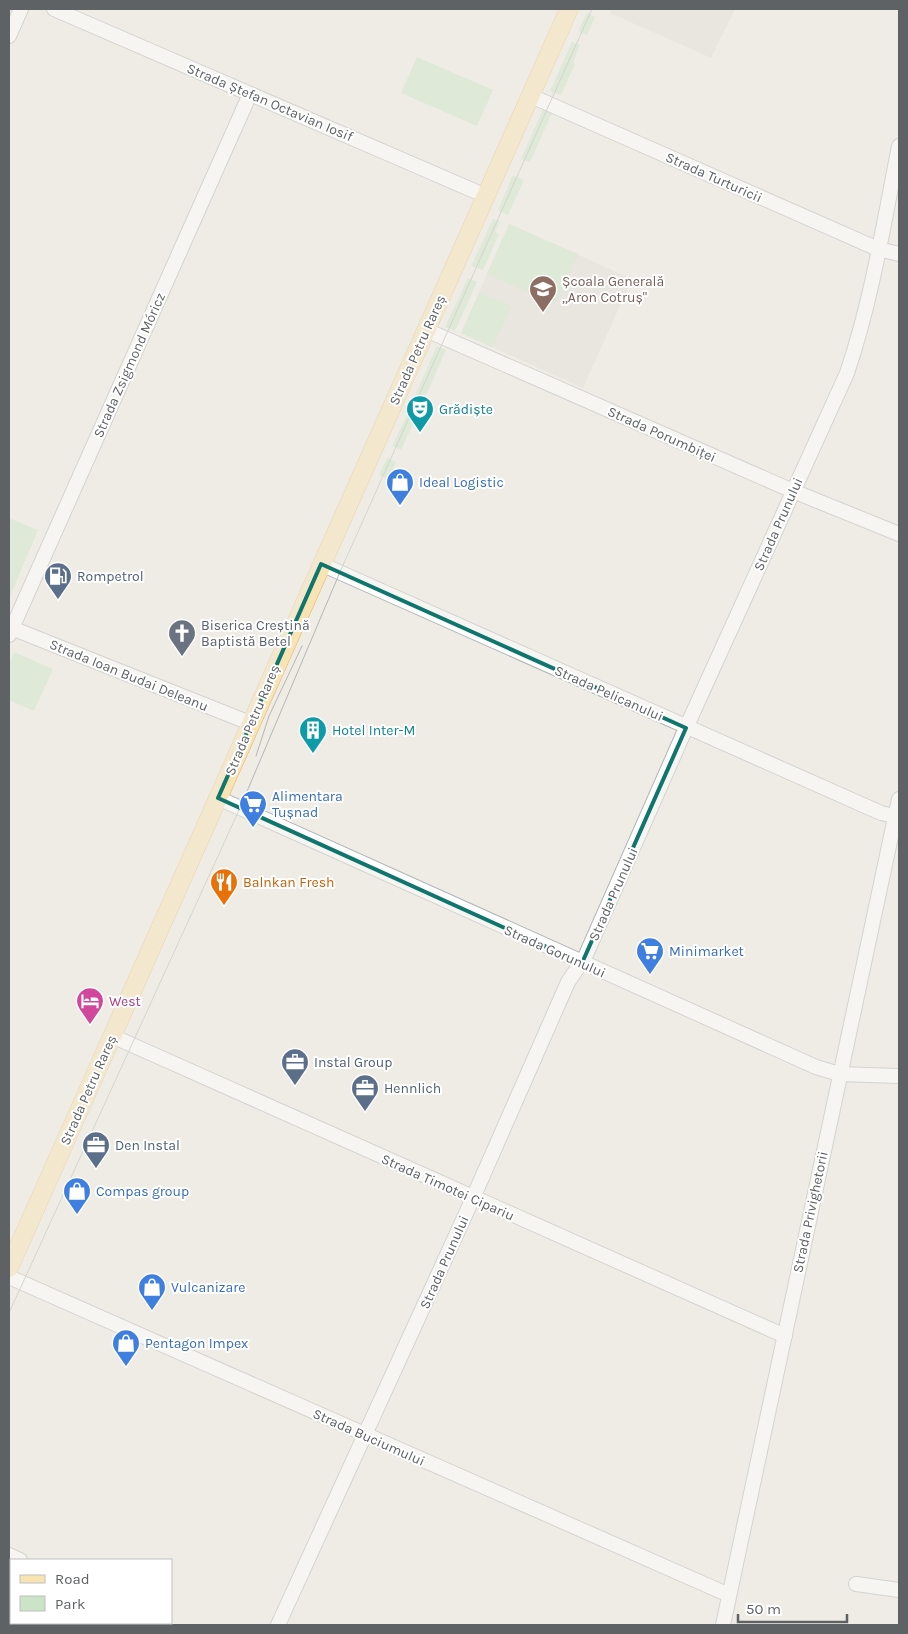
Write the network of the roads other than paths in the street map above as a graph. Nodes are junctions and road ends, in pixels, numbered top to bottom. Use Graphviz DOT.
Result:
graph roads {
  1 [pos="21,9"];
  2 [pos="54,9"];
  3 [pos="569,9"];
  4 [pos="9,36"];
  5 [pos="250,94"];
  6 [pos="531,96"];
  7 [pos="899,146"];
  8 [pos="486,196"];
  9 [pos="878,249"];
  10 [pos="899,254"];
  11 [pos="426,330"];
  12 [pos="793,491"];
  13 [pos="899,534"];
  14 [pos="321,564"];
  15 [pos="10,630"];
  16 [pos="250,723"];
  17 [pos="686,728"];
  18 [pos="218,798"];
  19 [pos="899,799"];
  20 [pos="898,817"];
  21 [pos="582,963"];
  22 [pos="112,1036"];
  23 [pos="839,1074"];
  24 [pos="899,1076"];
  25 [pos="473,1198"];
  26 [pos="9,1268"];
  27 [pos="9,1277"];
  28 [pos="785,1336"];
  29 [pos="366,1435"];
  30 [pos="856,1584"];
  31 [pos="899,1590"];
  32 [pos="730,1595"];
  33 [pos="278,1625"];
  34 [pos="723,1625"];
  1 -- 4 [label="street"];
  2 -- 5 [label="street, Strada Ștefan Octavian Iosif"];
  3 -- 6 [label="main road, Strada Petru Rareș"];
  5 -- 8 [label="street, Strada Ștefan Octavian Iosif"];
  5 -- 15 [label="street, Strada Zsigmond Móricz"];
  6 -- 8 [label="main road, Strada Petru Rareș"];
  6 -- 9 [label="street, Strada Turturicii"];
  7 -- 9 [label="street, Strada Prunului"];
  8 -- 11 [label="main road, Strada Petru Rareș"];
  9 -- 10 [label="street, Strada Turturicii"];
  9 -- 12 [label="street, Strada Prunului"];
  11 -- 12 [label="street, Strada Porumbiței"];
  11 -- 14 [label="main road, Strada Petru Rareș"];
  12 -- 13 [label="street, Strada Porumbiței"];
  12 -- 17 [label="street, Strada Prunului"];
  14 -- 16 [label="main road, Strada Petru Rareș"];
  14 -- 17 [label="street, Strada Pelicanului"];
  15 -- 16 [label="street, Strada Ioan Budai Deleanu"];
  16 -- 18 [label="main road, Strada Petru Rareș"];
  17 -- 20 [label="street, Strada Pelicanului"];
  17 -- 21 [label="street, Strada Prunului"];
  18 -- 21 [label="street, Strada Gorunului"];
  18 -- 22 [label="main road, Strada Petru Rareș"];
  19 -- 20 [label="street, Strada Privighetorii"];
  20 -- 23 [label="street, Strada Privighetorii"];
  21 -- 23 [label="street, Strada Gorunului"];
  21 -- 25 [label="street, Strada Prunului"];
  22 -- 25 [label="street, Strada Timotei Cipariu"];
  22 -- 26 [label="main road, Strada Petru Rareș"];
  23 -- 24 [label="street, Strada Gorunului"];
  23 -- 28 [label="street, Strada Privighetorii"];
  25 -- 28 [label="street, Strada Timotei Cipariu"];
  25 -- 29 [label="street, Strada Prunului"];
  27 -- 29 [label="street, Strada Buciumului"];
  28 -- 32 [label="street, Strada Privighetorii"];
  29 -- 32 [label="street, Strada Buciumului"];
  29 -- 33 [label="street, Strada Prunului"];
  30 -- 31 [label="street"];
  32 -- 34 [label="street, Strada Privighetorii"];
}
